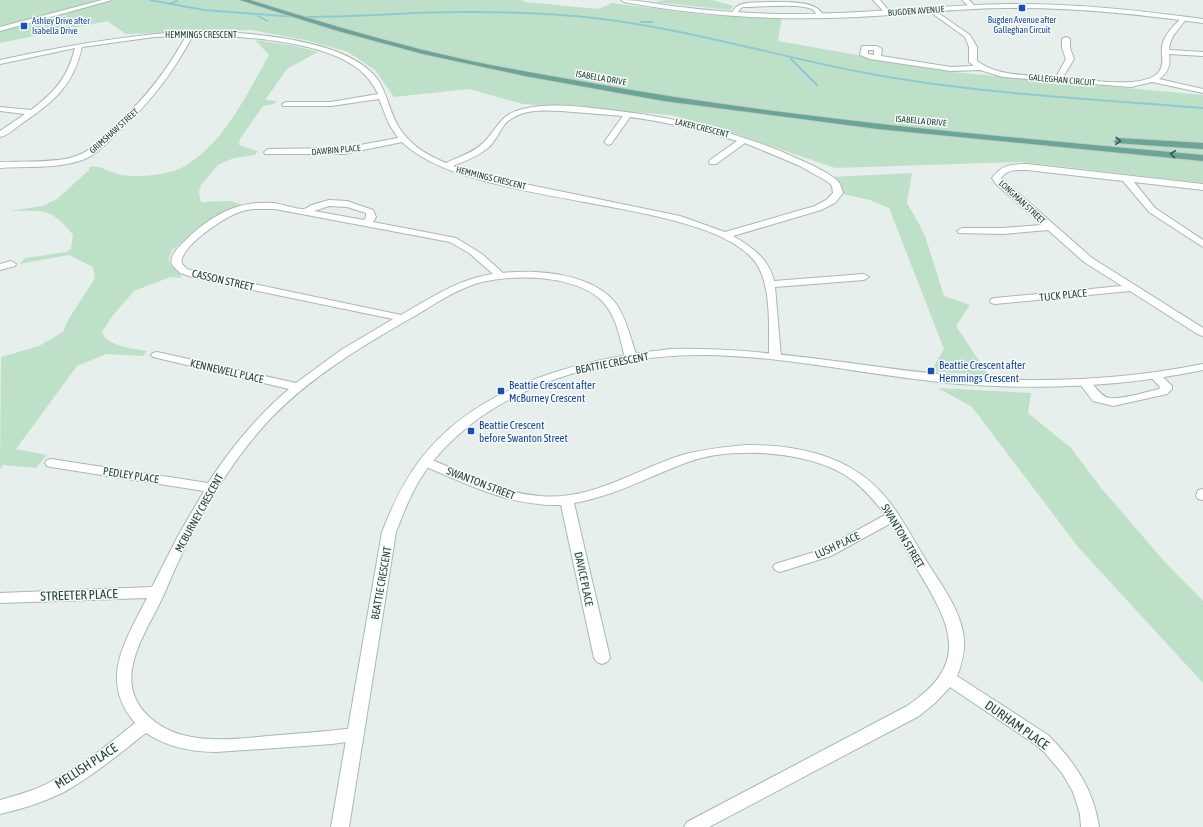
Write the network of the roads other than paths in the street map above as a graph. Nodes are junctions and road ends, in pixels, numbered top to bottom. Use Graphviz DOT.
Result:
graph roads {
  1 [pos="98,0"];
  2 [pos="109,0"];
  3 [pos="243,0"];
  4 [pos="624,0"];
  5 [pos="876,0"];
  6 [pos="965,0"];
  7 [pos="1113,0"];
  8 [pos="251,1"];
  9 [pos="973,7"];
  10 [pos="931,10"];
  11 [pos="1115,11"];
  12 [pos="735,13"];
  13 [pos="888,13"];
  14 [pos="820,15"];
  15 [pos="1184,18"];
  16 [pos="1203,21"];
  17 [pos="0,25"];
  18 [pos="0,29"];
  19 [pos="190,34"];
  20 [pos="1066,39"];
  21 [pos="79,44"];
  22 [pos="1165,52"];
  23 [pos="1203,54"];
  24 [pos="877,58"];
  25 [pos="0,62"];
  26 [pos="979,68"];
  27 [pos="1058,79"];
  28 [pos="1152,80"];
  29 [pos="1203,91"];
  30 [pos="383,96"];
  31 [pos="286,104"];
  32 [pos="0,109"];
  33 [pos="32,112"];
  34 [pos="628,114"];
  35 [pos="0,134"];
  36 [pos="953,134"];
  37 [pos="404,139"];
  38 [pos="744,140"];
  39 [pos="608,142"];
  40 [pos="1203,146"];
  41 [pos="268,152"];
  42 [pos="1203,158"];
  43 [pos="713,162"];
  44 [pos="0,165"];
  45 [pos="446,166"];
  46 [pos="1126,178"];
  47 [pos="1203,188"];
  48 [pos="306,212"];
  49 [pos="366,223"];
  50 [pos="1048,227"];
  51 [pos="962,231"];
  52 [pos="724,235"];
  53 [pos="1203,244"];
  54 [pos="11,264"];
  55 [pos="0,266"];
  56 [pos="501,276"];
  57 [pos="864,278"];
  58 [pos="770,284"];
  59 [pos="1132,288"];
  60 [pos="995,301"];
  61 [pos="401,318"];
  62 [pos="1203,333"];
  63 [pos="157,355"];
  64 [pos="631,357"];
  65 [pos="775,357"];
  66 [pos="1203,367"];
  67 [pos="1156,376"];
  68 [pos="1085,382"];
  69 [pos="297,387"];
  70 [pos="426,462"];
  71 [pos="51,463"];
  72 [pos="211,488"];
  73 [pos="567,500"];
  74 [pos="892,517"];
  75 [pos="780,567"];
  76 [pos="158,592"];
  77 [pos="0,598"];
  78 [pos="602,658"];
  79 [pos="948,678"];
  80 [pos="146,724"];
  81 [pos="355,736"];
  82 [pos="0,807"];
  83 [pos="340,827"];
  84 [pos="693,827"];
  85 [pos="1090,827"];
  1 -- 17 [label="street"];
  2 -- 18 [label="street"];
  3 -- 8 [label="main road, ISABELLA DRIVE"];
  4 -- 12 [label="street, BUGDEN AVENUE"];
  5 -- 13 [label="street"];
  6 -- 9 [label="street"];
  7 -- 11 [label="street"];
  8 -- 36 [label="main road, ISABELLA DRIVE"];
  9 -- 10 [label="street, BUGDEN AVENUE"];
  9 -- 11 [label="street, BUGDEN AVENUE"];
  10 -- 13 [label="street, BUGDEN AVENUE"];
  10 -- 26 [label="street"];
  11 -- 15 [label="street, BUGDEN AVENUE"];
  12 -- 14 [label="street, BUGDEN AVENUE"];
  12 -- 14 [label="street"];
  13 -- 14 [label="street, BUGDEN AVENUE"];
  15 -- 16 [label="street, BUGDEN AVENUE"];
  15 -- 22 [label="street"];
  19 -- 21 [label="street, HEMMINGS CRESCENT"];
  19 -- 30 [label="street, HEMMINGS CRESCENT"];
  19 -- 44 [label="street, GRIMSHAW STREET"];
  20 -- 27 [label="street"];
  21 -- 25 [label="street, HEMMINGS CRESCENT"];
  21 -- 33 [label="street"];
  22 -- 23 [label="street"];
  22 -- 28 [label="street"];
  24 -- 26 [label="street, GALLEGHAN CIRCUIT"];
  26 -- 27 [label="street, GALLEGHAN CIRCUIT"];
  27 -- 28 [label="street, GALLEGHAN CIRCUIT"];
  28 -- 29 [label="street"];
  30 -- 31 [label="street"];
  30 -- 37 [label="street, HEMMINGS CRESCENT"];
  32 -- 33 [label="street"];
  33 -- 35 [label="street"];
  34 -- 38 [label="street, LAKER CRESCENT"];
  34 -- 39 [label="street"];
  34 -- 45 [label="street, LAKER CRESCENT"];
  36 -- 40 [label="main road, ISABELLA DRIVE, one-way"];
  42 -- 36 [label="main road, ISABELLA DRIVE, one-way"];
  37 -- 41 [label="street, DAWBIN PLACE"];
  37 -- 45 [label="street, HEMMINGS CRESCENT"];
  38 -- 43 [label="street"];
  38 -- 52 [label="street, LAKER CRESCENT"];
  45 -- 52 [label="street, HEMMINGS CRESCENT"];
  46 -- 47 [label="street, LONGMAN STREET"];
  46 -- 50 [label="street, LONGMAN STREET"];
  46 -- 53 [label="street"];
  48 -- 49 [label="street, CASSON STREET"];
  48 -- 49 [label="street"];
  48 -- 61 [label="street, CASSON STREET"];
  49 -- 56 [label="street, CASSON STREET"];
  50 -- 51 [label="street"];
  50 -- 59 [label="street, LONGMAN STREET"];
  52 -- 58 [label="street, HEMMINGS CRESCENT"];
  54 -- 55 [label="street"];
  56 -- 61 [label="street, MCBURNEY CRESCENT"];
  56 -- 64 [label="street, MCBURNEY CRESCENT"];
  57 -- 58 [label="street"];
  58 -- 65 [label="street, HEMMINGS CRESCENT"];
  59 -- 60 [label="street, TUCK PLACE"];
  59 -- 62 [label="street, LONGMAN STREET"];
  61 -- 69 [label="street, MCBURNEY CRESCENT"];
  63 -- 69 [label="street, KENNEWELL PLACE"];
  64 -- 65 [label="street, BEATTIE CRESCENT"];
  64 -- 70 [label="street, BEATTIE CRESCENT"];
  65 -- 68 [label="street, BEATTIE CRESCENT"];
  66 -- 67 [label="street, BEATTIE CRESCENT"];
  67 -- 68 [label="street, BEATTIE CRESCENT"];
  67 -- 68 [label="street"];
  69 -- 72 [label="street, MCBURNEY CRESCENT"];
  70 -- 73 [label="street, SWANTON STREET"];
  70 -- 81 [label="street, BEATTIE CRESCENT"];
  71 -- 72 [label="street, PEDLEY PLACE"];
  72 -- 76 [label="street, MCBURNEY CRESCENT"];
  73 -- 74 [label="street, SWANTON STREET"];
  73 -- 78 [label="street, DAVICE PLACE"];
  74 -- 75 [label="street, LUSH PLACE"];
  74 -- 79 [label="street, SWANTON STREET"];
  76 -- 77 [label="street, STREETER PLACE"];
  76 -- 80 [label="street, MCBURNEY CRESCENT"];
  79 -- 84 [label="street, SWANTON STREET"];
  79 -- 85 [label="street, DURHAM PLACE"];
  80 -- 81 [label="street, MCBURNEY CRESCENT"];
  80 -- 82 [label="street, MELLISH PLACE"];
  81 -- 83 [label="street, BEATTIE CRESCENT"];
}
